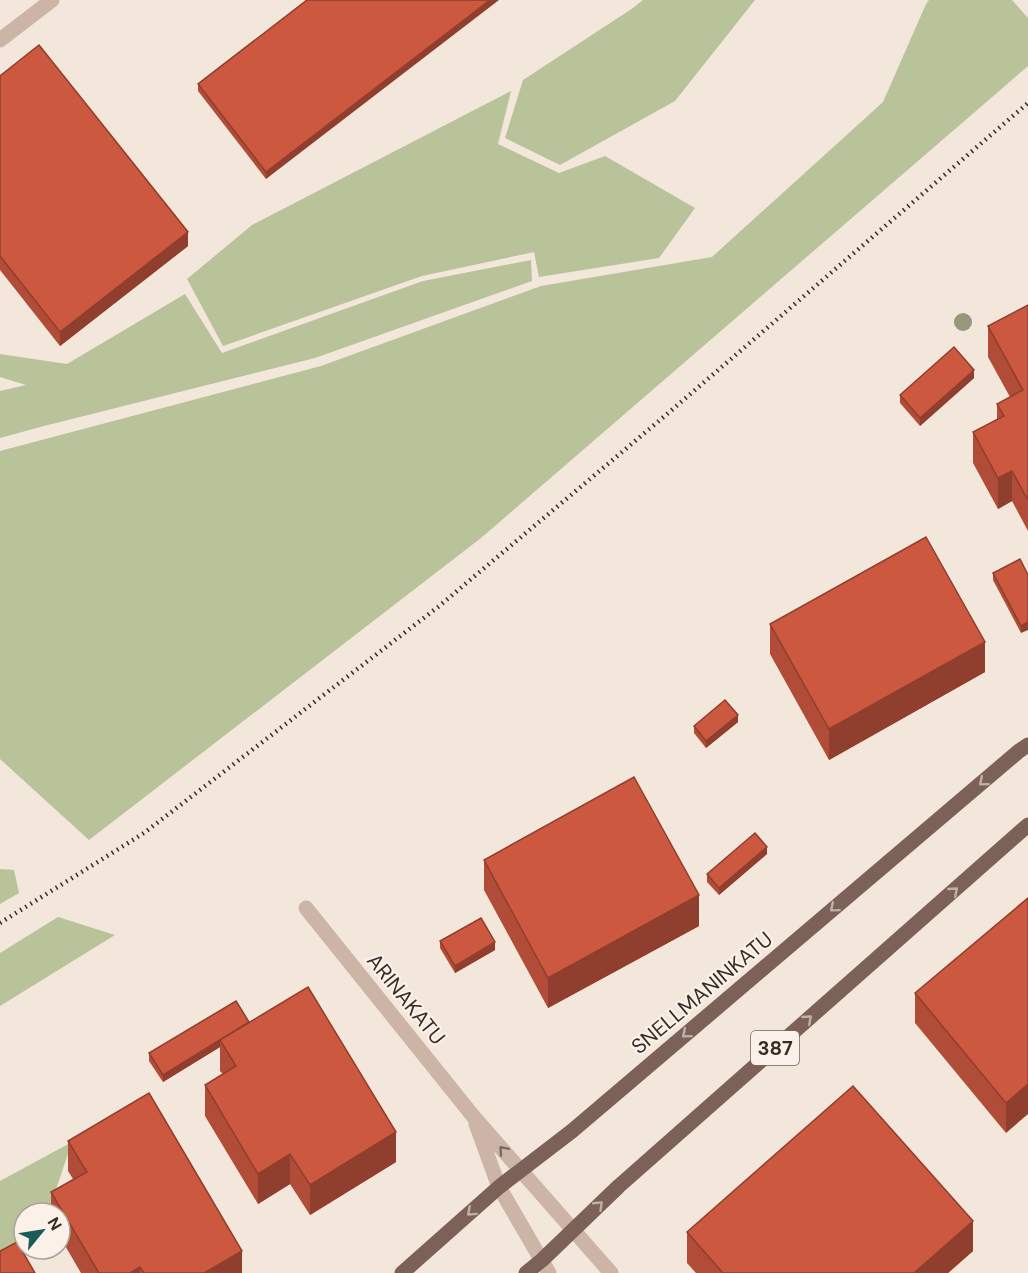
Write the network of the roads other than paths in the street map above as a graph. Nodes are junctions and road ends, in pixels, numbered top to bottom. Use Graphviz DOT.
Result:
graph roads {
  1 [pos="52,0"];
  2 [pos="0,40"];
  3 [pos="1028,745"];
  4 [pos="1028,825"];
  5 [pos="306,908"];
  6 [pos="473,1116"];
  7 [pos="521,1170"];
  8 [pos="499,1187"];
  9 [pos="573,1230"];
  10 [pos="546,1266"];
  11 [pos="402,1273"];
  12 [pos="526,1273"];
  13 [pos="610,1273"];
  1 -- 2 [label="street"];
  3 -- 7 [label="main road, SNELLMANINKATU, one-way"];
  9 -- 4 [label="main road, 387, one-way"];
  5 -- 6 [label="street, ARINAKATU"];
  7 -- 6 [label="street, ARINAKATU, one-way"];
  6 -- 8 [label="street, ARINAKATU"];
  7 -- 8 [label="main road, SNELLMANINKATU"];
  7 -- 9 [label="street, ARINAKATU"];
  8 -- 10 [label="street, ARINAKATU"];
  8 -- 11 [label="main road, SNELLMANINKATU, one-way"];
  9 -- 10 [label="main road, 387"];
  9 -- 13 [label="street, ARINAKATU"];
  10 -- 12 [label="main road, 387"];
}
